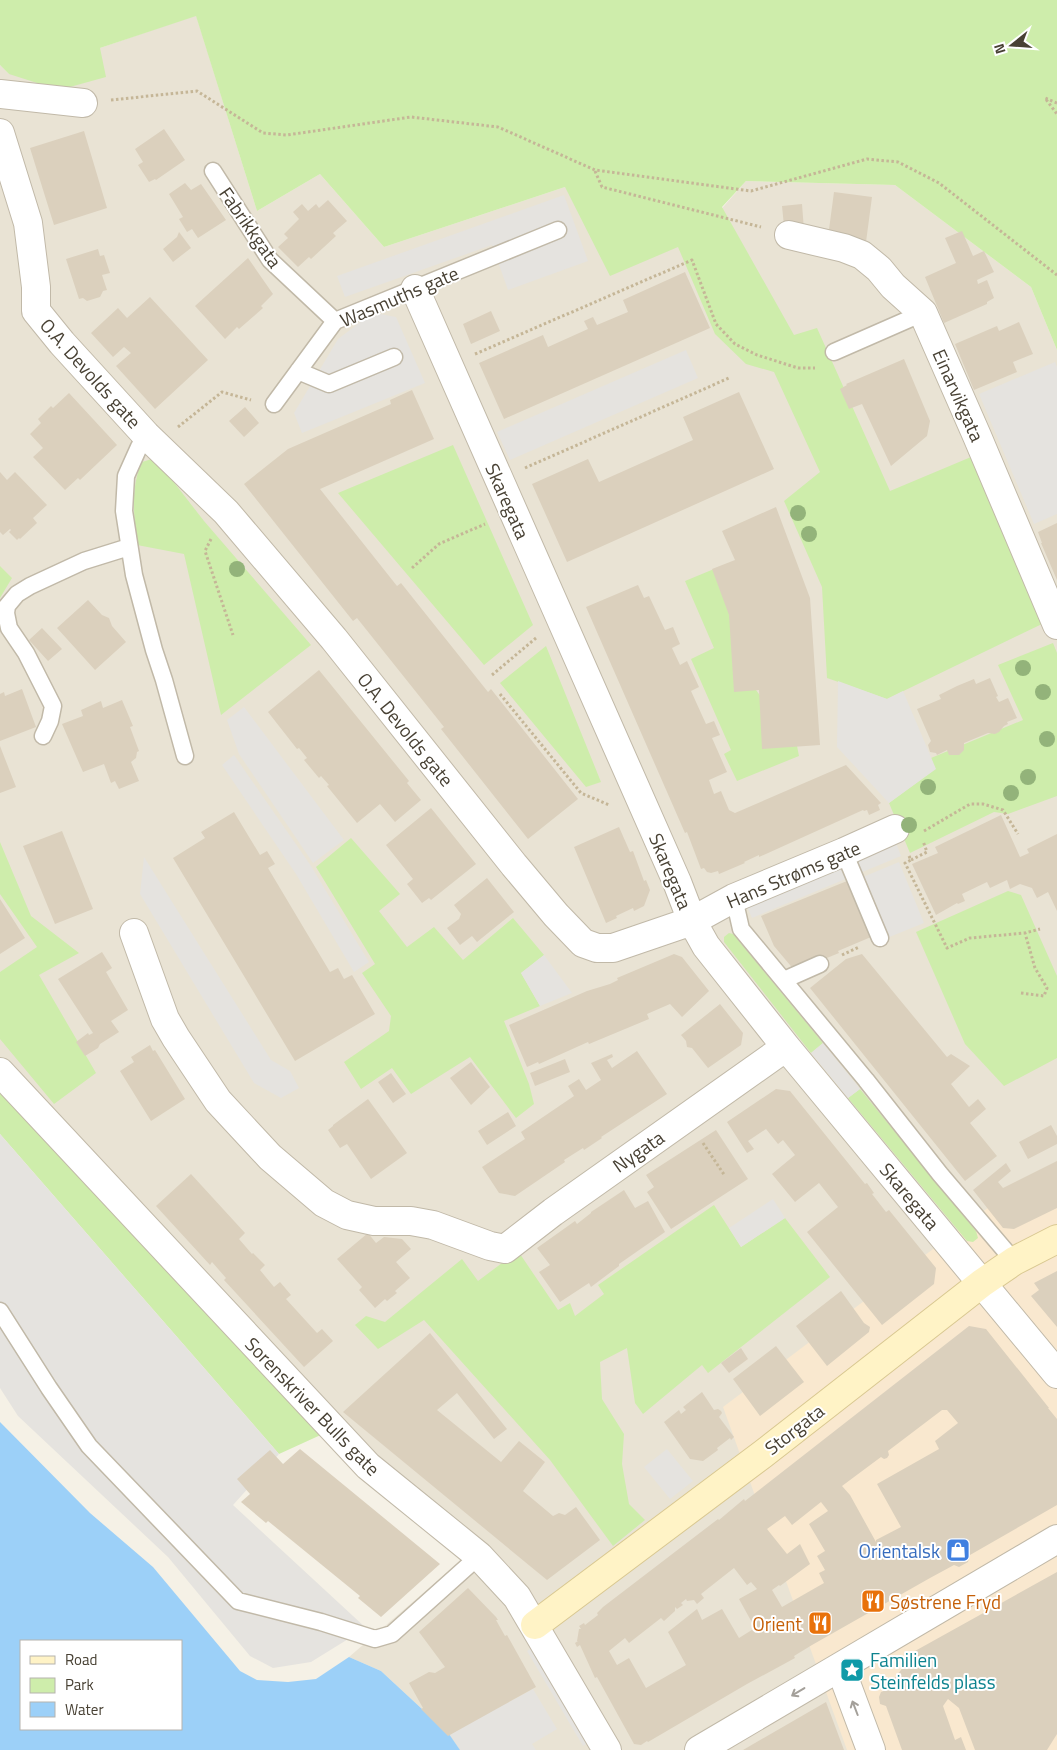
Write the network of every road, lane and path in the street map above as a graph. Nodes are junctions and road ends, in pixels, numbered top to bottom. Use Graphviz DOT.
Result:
graph roads {
  1 [pos="0,94"];
  2 [pos="83,102"];
  3 [pos="1057,103"];
  4 [pos="1057,114"];
  5 [pos="0,133"];
  6 [pos="595,170"];
  7 [pos="213,171"];
  8 [pos="558,230"];
  9 [pos="789,235"];
  10 [pos="1057,275"];
  11 [pos="415,289"];
  12 [pos="923,313"];
  13 [pos="335,321"];
  14 [pos="834,352"];
  15 [pos="394,357"];
  16 [pos="449,366"];
  17 [pos="298,371"];
  18 [pos="729,378"];
  19 [pos="249,400"];
  20 [pos="274,404"];
  21 [pos="173,430"];
  22 [pos="146,435"];
  23 [pos="499,479"];
  24 [pos="513,511"];
  25 [pos="226,512"];
  26 [pos="129,547"];
  27 [pos="412,568"];
  28 [pos="560,618"];
  29 [pos="1057,625"];
  30 [pos="233,635"];
  31 [pos="492,675"];
  32 [pos="500,694"];
  33 [pos="43,736"];
  34 [pos="185,756"];
  35 [pos="651,824"];
  36 [pos="895,829"];
  37 [pos="922,833"];
  38 [pos="1018,834"];
  39 [pos="922,839"];
  40 [pos="844,852"];
  41 [pos="734,898"];
  42 [pos="692,921"];
  43 [pos="1040,929"];
  44 [pos="134,933"];
  45 [pos="1025,933"];
  46 [pos="880,938"];
  47 [pos="820,964"];
  48 [pos="784,980"];
  49 [pos="1021,993"];
  50 [pos="786,1047"];
  51 [pos="0,1072"];
  52 [pos="685,1118"];
  53 [pos="725,1176"];
  54 [pos="1057,1239"];
  55 [pos="1014,1261"];
  56 [pos="982,1283"];
  57 [pos="0,1311"];
  58 [pos="1057,1374"];
  59 [pos="1057,1538"];
  60 [pos="479,1556"];
  61 [pos="535,1625"];
  62 [pos="840,1667"];
  63 [pos="607,1750"];
  64 [pos="700,1750"];
  65 [pos="871,1750"];
  1 -- 2 [label="street"];
  2 -- 6 [label="path"];
  3 -- 4 [label="path"];
  5 -- 22 [label="street, O.A. Devolds gate"];
  6 -- 9 [label="path"];
  6 -- 10 [label="path"];
  7 -- 13 [label="lane, Fabrikkgata"];
  8 -- 11 [label="lane, Wasmuths gate"];
  9 -- 12 [label="street, Einarvikgata"];
  11 -- 13 [label="lane, Wasmuths gate"];
  11 -- 16 [label="street, Skaregata"];
  12 -- 14 [label="lane"];
  12 -- 29 [label="street, Einarvikgata"];
  13 -- 17 [label="lane, Wasmuths gate"];
  14 -- 16 [label="path"];
  15 -- 17 [label="lane"];
  16 -- 23 [label="street, Skaregata"];
  17 -- 20 [label="lane, Wasmuths gate"];
  18 -- 23 [label="path"];
  19 -- 21 [label="path"];
  22 -- 25 [label="street, O.A. Devolds gate"];
  22 -- 26 [label="lane, O.A. Devolds gate"];
  23 -- 24 [label="street, Skaregata"];
  24 -- 27 [label="path"];
  24 -- 28 [label="street, Skaregata"];
  25 -- 30 [label="path"];
  25 -- 42 [label="street, O.A. Devolds gate"];
  26 -- 33 [label="lane"];
  26 -- 34 [label="lane, O.A. Devolds gate"];
  28 -- 31 [label="path"];
  28 -- 35 [label="street, Skaregata"];
  32 -- 35 [label="path"];
  35 -- 42 [label="street, Skaregata"];
  36 -- 40 [label="street, Hans Strøms gate"];
  37 -- 38 [label="path"];
  39 -- 45 [label="path"];
  40 -- 41 [label="street, Hans Strøms gate"];
  40 -- 46 [label="lane"];
  41 -- 42 [label="street, Hans Strøms gate"];
  41 -- 48 [label="lane"];
  42 -- 50 [label="street, Skaregata"];
  43 -- 45 [label="path"];
  44 -- 52 [label="street, Nygata"];
  45 -- 49 [label="path"];
  46 -- 47 [label="path"];
  47 -- 48 [label="lane"];
  48 -- 55 [label="lane"];
  50 -- 52 [label="street, Nygata"];
  50 -- 56 [label="street, Skaregata"];
  51 -- 60 [label="street, Sorenskriver Bulls gate"];
  52 -- 53 [label="path"];
  54 -- 55 [label="street, Storgata"];
  55 -- 56 [label="street, Storgata"];
  56 -- 58 [label="street, Skaregata"];
  56 -- 61 [label="street, Storgata"];
  57 -- 60 [label="lane"];
  59 -- 62 [label="street"];
  60 -- 61 [label="street, Sorenskriver Bulls gate"];
  61 -- 63 [label="street, Sorenskriver Bulls gate"];
  62 -- 64 [label="street, one-way"];
  65 -- 62 [label="street, one-way"];
}
